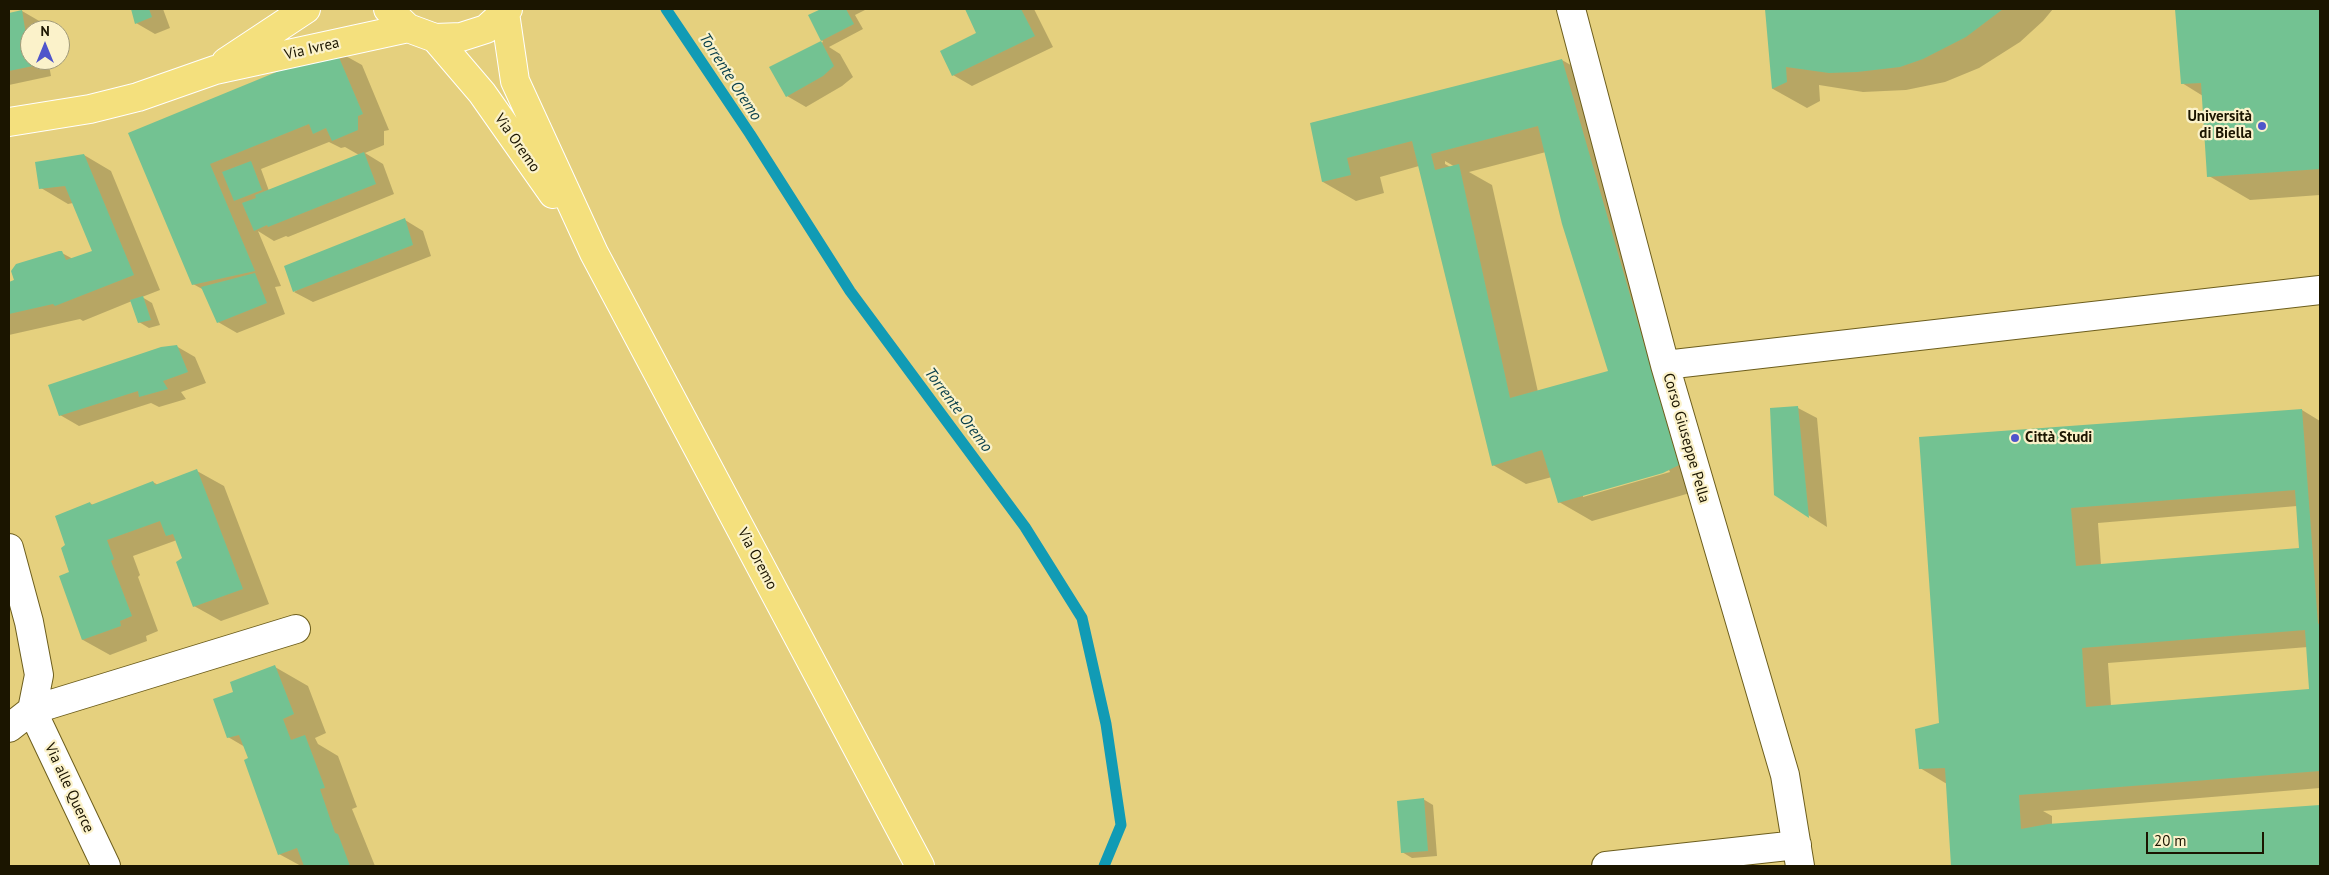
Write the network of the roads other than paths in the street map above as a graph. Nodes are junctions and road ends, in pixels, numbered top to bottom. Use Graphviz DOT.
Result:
graph roads {
  1 [pos="306,9"];
  2 [pos="388,9"];
  3 [pos="1572,9"];
  4 [pos="506,11"];
  5 [pos="408,28"];
  6 [pos="435,38"];
  7 [pos="215,70"];
  8 [pos="9,122"];
  9 [pos="594,253"];
  10 [pos="2320,290"];
  11 [pos="1665,365"];
  12 [pos="9,548"];
  13 [pos="296,629"];
  14 [pos="32,710"];
  15 [pos="9,728"];
  16 [pos="1798,856"];
  17 [pos="106,866"];
  18 [pos="920,866"];
  19 [pos="1606,866"];
  1 -- 7 [label="main road, Via Ivrea"];
  2 -- 5 [label="main road"];
  3 -- 11 [label="street, Corso Giuseppe Pella"];
  4 -- 6 [label="main road"];
  4 -- 9 [label="main road, Via Oremo"];
  5 -- 6 [label="main road"];
  5 -- 7 [label="main road, Via Ivrea"];
  6 -- 9 [label="main road, Via Oremo"];
  7 -- 8 [label="main road, Via Ivrea"];
  9 -- 18 [label="main road, Via Oremo"];
  10 -- 11 [label="street"];
  11 -- 16 [label="street, Corso Giuseppe Pella"];
  12 -- 14 [label="street"];
  13 -- 14 [label="street"];
  14 -- 15 [label="street"];
  14 -- 17 [label="street, Via alle Querce"];
  16 -- 19 [label="street"];
}
